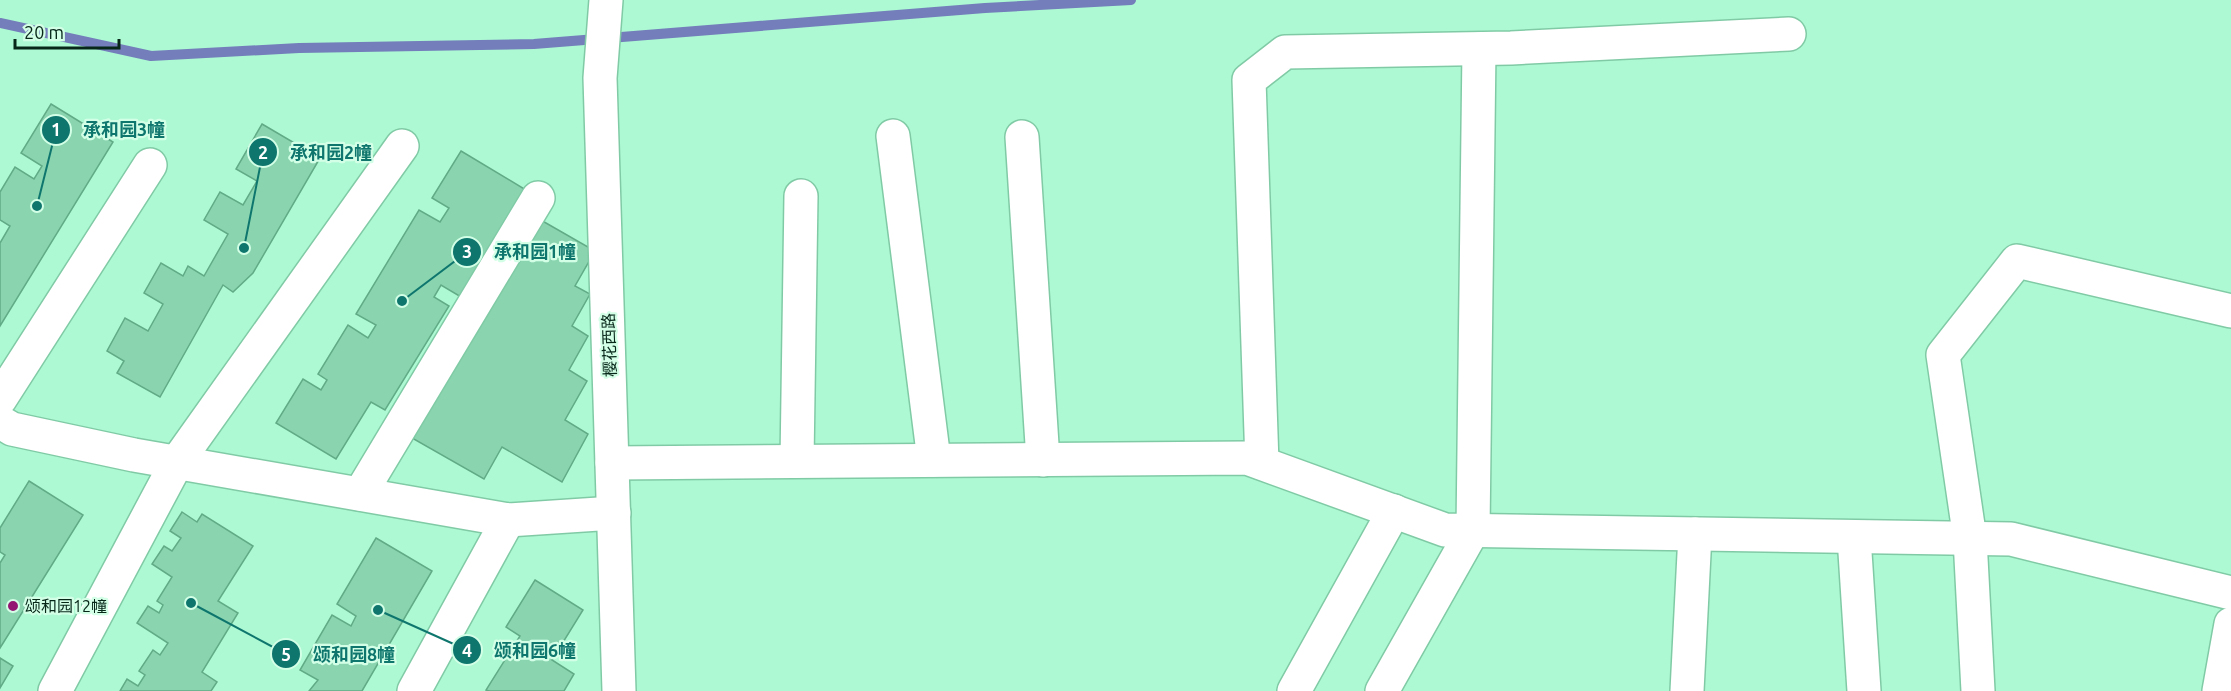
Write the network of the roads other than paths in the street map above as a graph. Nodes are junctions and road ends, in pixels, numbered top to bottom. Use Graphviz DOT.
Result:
graph roads {
  1 [pos="606,0"];
  2 [pos="1789,34"];
  3 [pos="1479,49"];
  4 [pos="893,136"];
  5 [pos="1022,137"];
  6 [pos="402,146"];
  7 [pos="150,165"];
  8 [pos="801,196"];
  9 [pos="538,198"];
  10 [pos="2231,311"];
  11 [pos="0,399"];
  12 [pos="0,422"];
  13 [pos="934,460"];
  14 [pos="1042,460"];
  15 [pos="177,462"];
  16 [pos="797,462"];
  17 [pos="1262,463"];
  18 [pos="612,464"];
  19 [pos="360,494"];
  20 [pos="1394,511"];
  21 [pos="614,513"];
  22 [pos="508,520"];
  23 [pos="1473,530"];
  24 [pos="1695,534"];
  25 [pos="1854,537"];
  26 [pos="1970,539"];
  27 [pos="2231,593"];
  28 [pos="2231,624"];
  29 [pos="55,691"];
  30 [pos="414,691"];
  31 [pos="619,691"];
  32 [pos="1294,691"];
  33 [pos="1382,691"];
  34 [pos="1687,691"];
  35 [pos="1864,691"];
  36 [pos="1978,691"];
  37 [pos="2218,691"];
  1 -- 18 [label="street, 樱花西路"];
  2 -- 3 [label="street"];
  3 -- 17 [label="street"];
  3 -- 23 [label="street"];
  4 -- 13 [label="street"];
  5 -- 14 [label="street"];
  6 -- 15 [label="street"];
  7 -- 11 [label="street"];
  8 -- 16 [label="street"];
  9 -- 19 [label="street"];
  10 -- 26 [label="street"];
  12 -- 15 [label="street"];
  13 -- 14 [label="street"];
  13 -- 16 [label="street"];
  14 -- 17 [label="street"];
  15 -- 19 [label="street"];
  15 -- 29 [label="street"];
  16 -- 18 [label="street"];
  17 -- 20 [label="street"];
  18 -- 21 [label="street, 樱花西路"];
  19 -- 22 [label="street"];
  20 -- 23 [label="street"];
  20 -- 32 [label="street"];
  21 -- 22 [label="street"];
  21 -- 31 [label="street, 樱花西路"];
  22 -- 30 [label="street"];
  23 -- 24 [label="street"];
  23 -- 33 [label="street"];
  24 -- 25 [label="street"];
  24 -- 34 [label="street"];
  25 -- 26 [label="street"];
  25 -- 35 [label="street"];
  26 -- 27 [label="street"];
  26 -- 36 [label="street"];
  28 -- 37 [label="street"];
}
